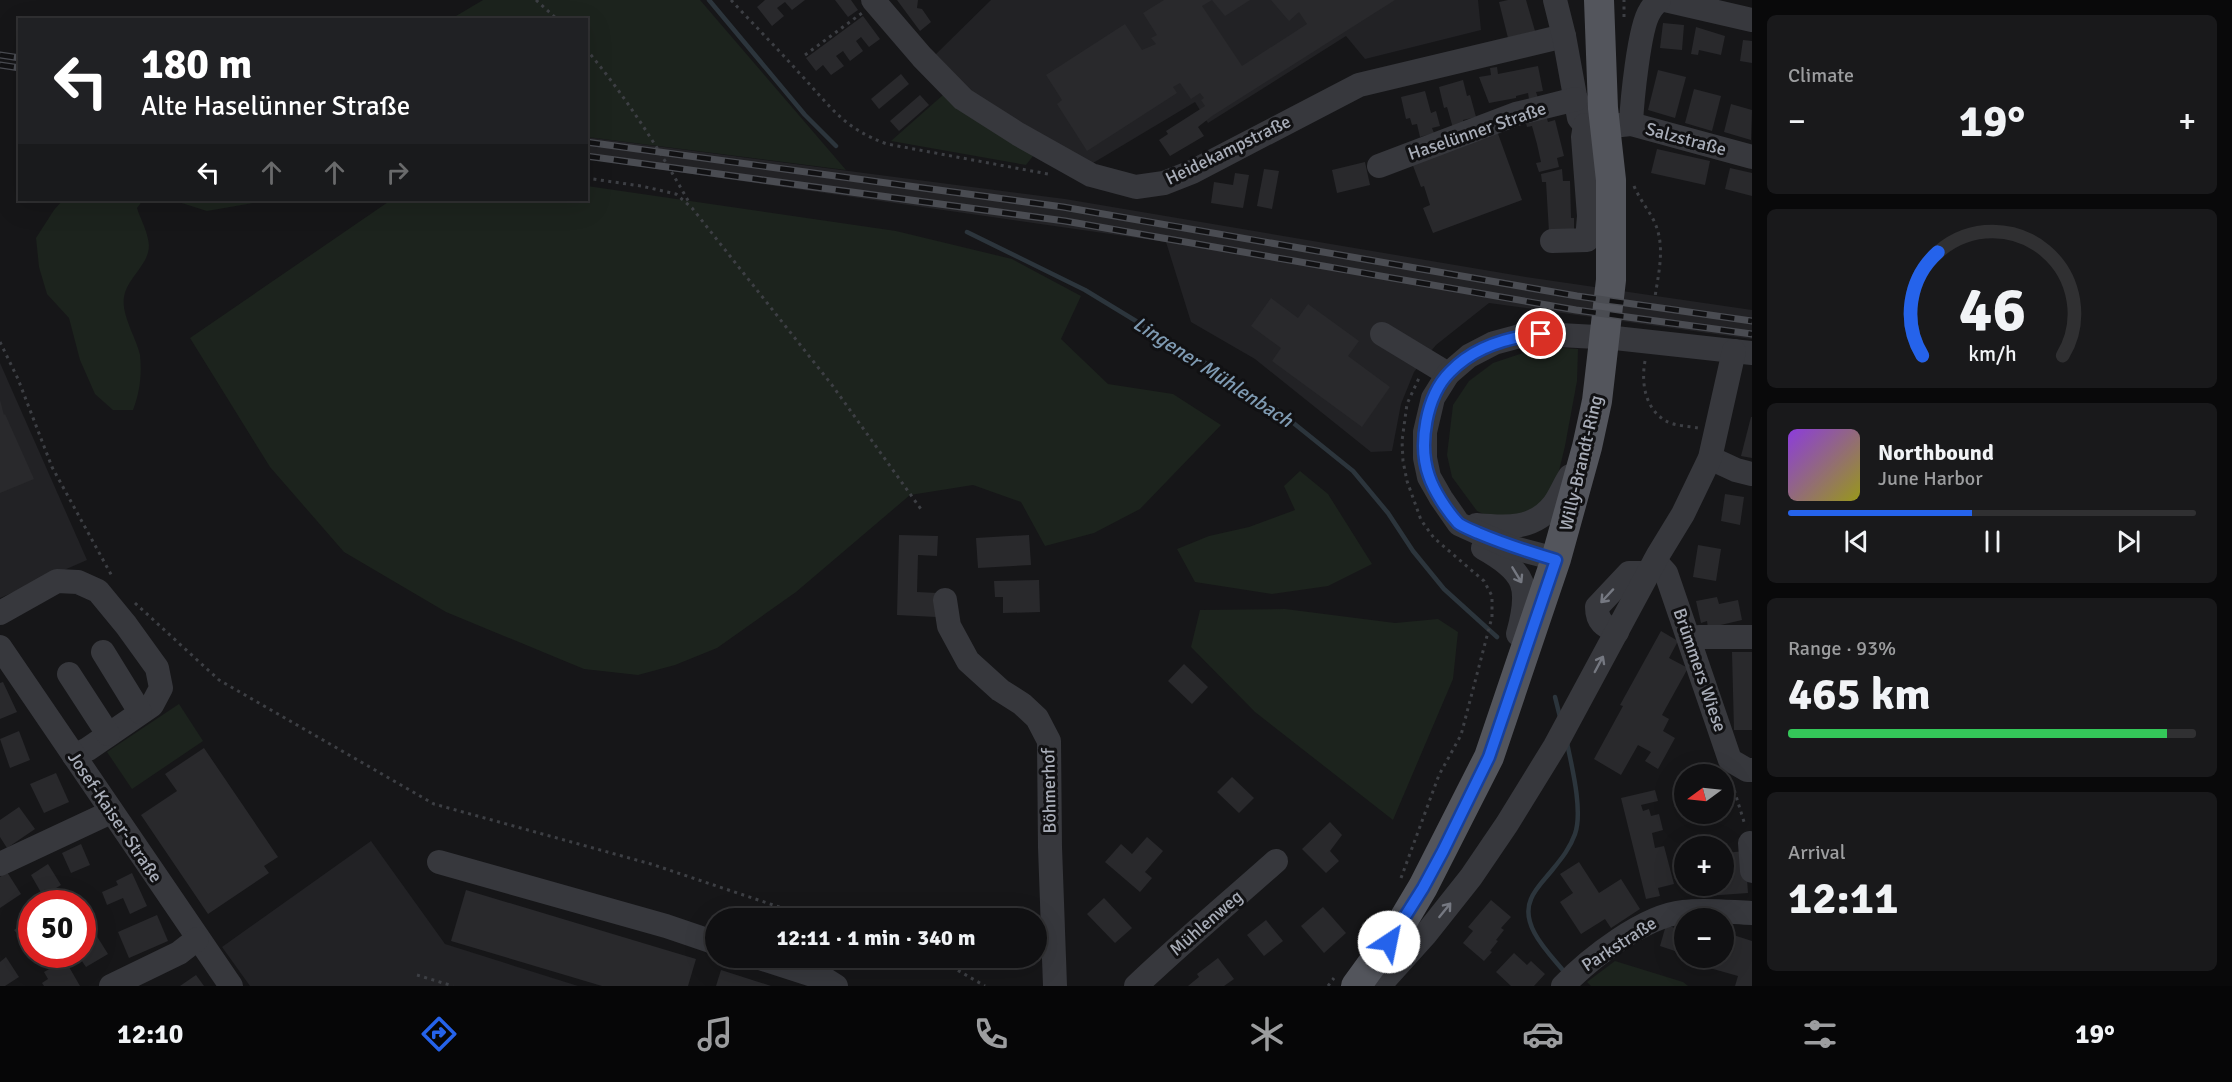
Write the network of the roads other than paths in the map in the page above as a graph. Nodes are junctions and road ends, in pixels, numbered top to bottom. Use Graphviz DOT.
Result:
graph roads {
  1 [pos="1555,0"];
  2 [pos="1578,0"];
  3 [pos="1599,0"];
  4 [pos="1659,0"];
  5 [pos="1665,0"];
  6 [pos="874,1"];
  7 [pos="1752,20"];
  8 [pos="1584,38"];
  9 [pos="1603,116"];
  10 [pos="1752,157"];
  11 [pos="1379,166"];
  12 [pos="1552,241"];
  13 [pos="1382,334"];
  14 [pos="1743,352"];
  15 [pos="1438,369"];
  16 [pos="1710,458"];
  17 [pos="1580,474"];
  18 [pos="1752,474"];
  19 [pos="1459,524"];
  20 [pos="1556,560"];
  21 [pos="1652,567"];
  22 [pos="945,600"];
  23 [pos="0,613"];
  24 [pos="1752,637"];
  25 [pos="1690,639"];
  26 [pos="0,647"];
  27 [pos="104,652"];
  28 [pos="69,674"];
  29 [pos="1516,682"];
  30 [pos="140,712"];
  31 [pos="108,734"];
  32 [pos="74,756"];
  33 [pos="1752,770"];
  34 [pos="111,812"];
  35 [pos="1750,843"];
  36 [pos="1276,861"];
  37 [pos="439,862"];
  38 [pos="0,864"];
  39 [pos="1752,871"];
  40 [pos="1752,913"];
  41 [pos="197,939"];
  42 [pos="705,939"];
  43 [pos="791,968"];
  44 [pos="1570,978"];
  45 [pos="111,986"];
  46 [pos="231,986"];
  47 [pos="836,986"];
  48 [pos="1055,986"];
  49 [pos="1136,986"];
  50 [pos="1357,986"];
  51 [pos="1379,986"];
  1 -- 8 [label="street"];
  2 -- 8 [label="main road, Willy-Brandt-Ring"];
  3 -- 8 [label="main road"];
  4 -- 9 [label="street"];
  5 -- 7 [label="street"];
  6 -- 8 [label="street, Heidekampstraße"];
  8 -- 9 [label="main road, Willy-Brandt-Ring"];
  9 -- 10 [label="street, Salzstraße"];
  9 -- 11 [label="street, Haselünner Straße"];
  9 -- 12 [label="street"];
  9 -- 17 [label="main road, Willy-Brandt-Ring"];
  13 -- 15 [label="street"];
  14 -- 15 [label="street"];
  14 -- 16 [label="street"];
  15 -- 19 [label="street"];
  16 -- 18 [label="street"];
  16 -- 21 [label="street"];
  17 -- 19 [label="street"];
  17 -- 20 [label="main road, Willy-Brandt-Ring"];
  19 -- 20 [label="street"];
  19 -- 29 [label="street, one-way"];
  20 -- 29 [label="main road, Willy-Brandt-Ring"];
  21 -- 25 [label="street, Brümmers Wiese"];
  51 -- 21 [label="street, one-way"];
  22 -- 48 [label="street, Böhmerhof"];
  23 -- 30 [label="street"];
  24 -- 25 [label="street"];
  25 -- 33 [label="street, Brümmers Wiese"];
  26 -- 32 [label="street, Josef-Kaiser-Straße"];
  27 -- 30 [label="street"];
  28 -- 31 [label="street"];
  29 -- 50 [label="main road, Willy-Brandt-Ring"];
  30 -- 31 [label="street"];
  31 -- 32 [label="street"];
  32 -- 34 [label="street, Josef-Kaiser-Straße"];
  34 -- 38 [label="street"];
  34 -- 41 [label="street, Josef-Kaiser-Straße"];
  35 -- 39 [label="street"];
  36 -- 49 [label="street, Mühlenweg"];
  37 -- 42 [label="street"];
  40 -- 44 [label="street, Parkstraße"];
  41 -- 45 [label="street"];
  41 -- 46 [label="street, Josef-Kaiser-Straße"];
  43 -- 47 [label="street"];
}
